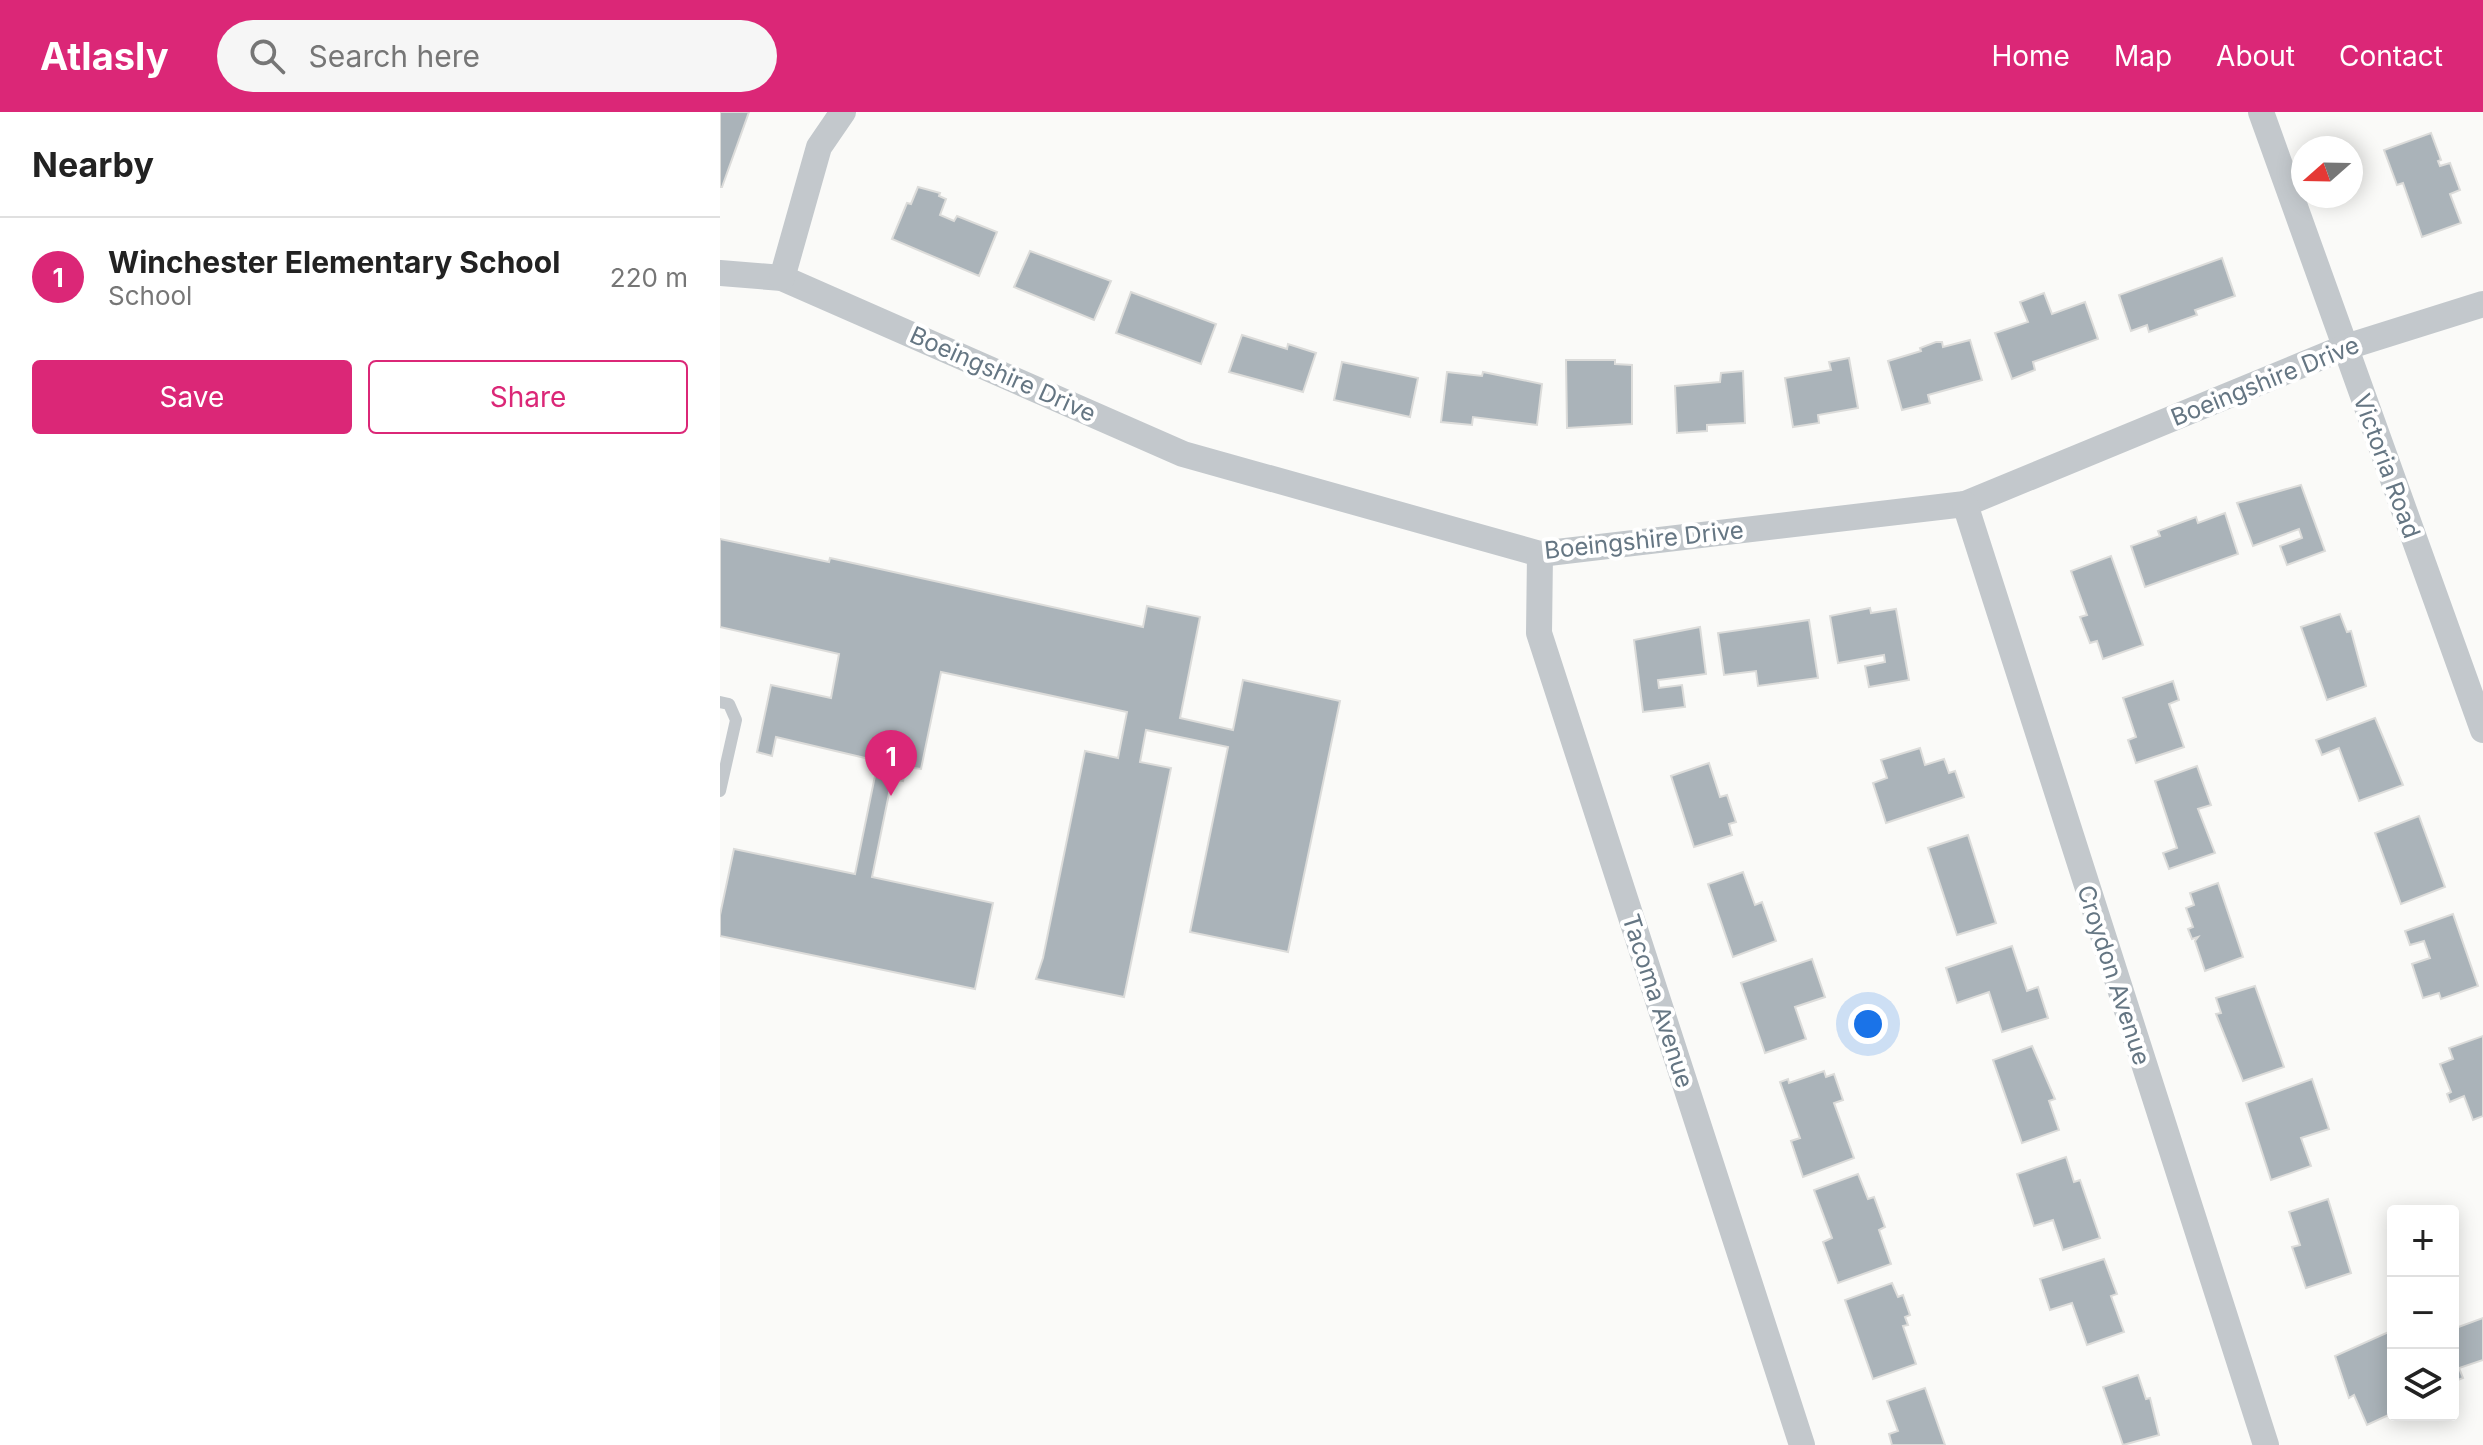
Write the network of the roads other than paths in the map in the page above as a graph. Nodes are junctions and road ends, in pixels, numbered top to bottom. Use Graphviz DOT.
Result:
graph roads {
  1 [pos="843,112"];
  2 [pos="2261,112"];
  3 [pos="720,273"];
  4 [pos="782,278"];
  5 [pos="2483,304"];
  6 [pos="2343,348"];
  7 [pos="1965,504"];
  8 [pos="1540,554"];
  9 [pos="720,702"];
  10 [pos="2483,730"];
  11 [pos="720,791"];
  12 [pos="1802,1445"];
  13 [pos="2266,1445"];
  1 -- 4 [label="street"];
  2 -- 6 [label="street, Victoria Road"];
  3 -- 4 [label="street, Boeingshire Drive"];
  4 -- 8 [label="street, Boeingshire Drive"];
  5 -- 6 [label="street, Boeingshire Drive"];
  6 -- 7 [label="street, Boeingshire Drive"];
  6 -- 10 [label="street, Victoria Road"];
  7 -- 8 [label="street, Boeingshire Drive"];
  7 -- 13 [label="street, Croydon Avenue"];
  8 -- 12 [label="street, Tacoma Avenue"];
  9 -- 11 [label="lane"];
}
